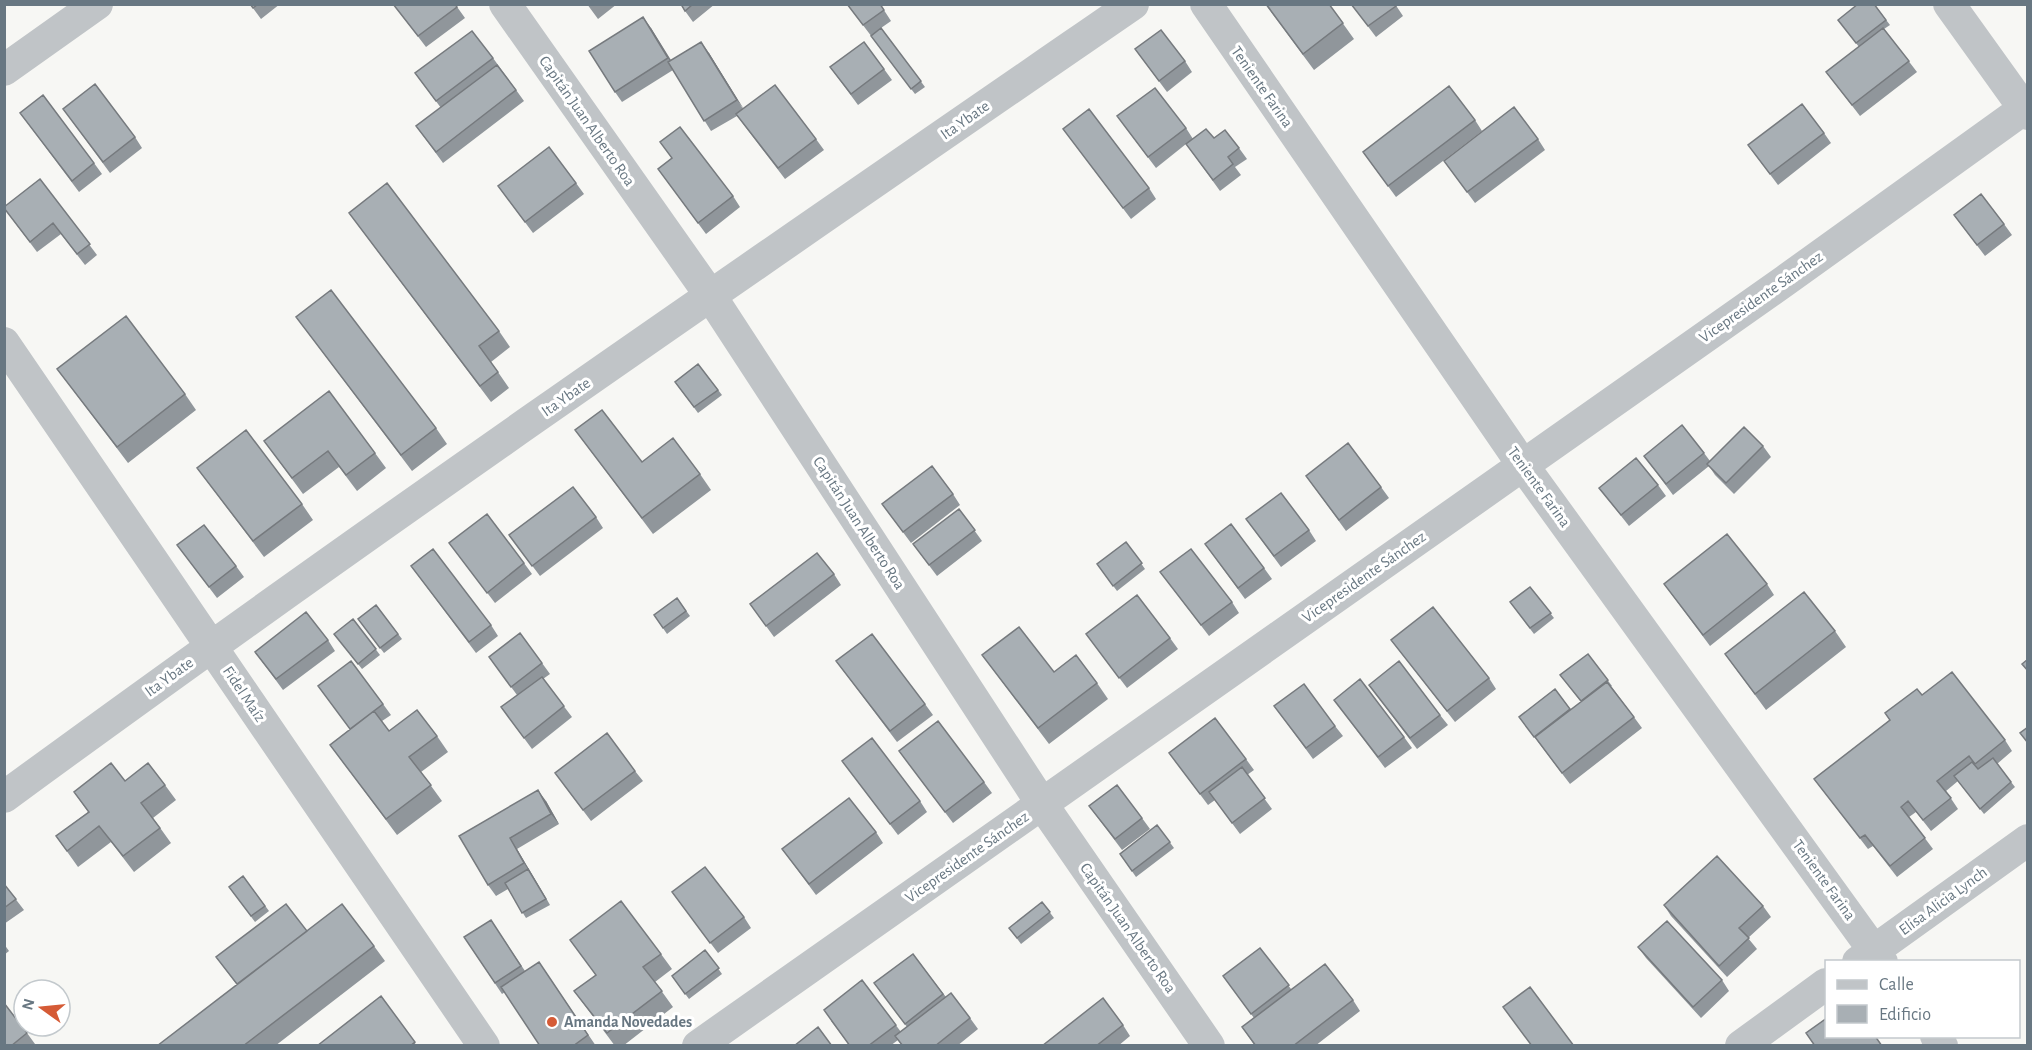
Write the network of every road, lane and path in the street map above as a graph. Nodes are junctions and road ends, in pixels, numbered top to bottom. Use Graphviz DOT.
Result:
graph roads {
  1 [pos="97,4"];
  2 [pos="505,4"];
  3 [pos="1133,4"];
  4 [pos="1206,4"];
  5 [pos="1949,4"];
  6 [pos="4,70"];
  7 [pos="2026,109"];
  8 [pos="710,295"];
  9 [pos="4,343"];
  10 [pos="1522,465"];
  11 [pos="211,646"];
  12 [pos="4,797"];
  13 [pos="1042,804"];
  14 [pos="2028,840"];
  15 [pos="1872,958"];
  16 [pos="1825,985"];
  17 [pos="484,1046"];
  18 [pos="698,1046"];
  19 [pos="1209,1046"];
  20 [pos="1741,1046"];
  1 -- 6 [label="street"];
  2 -- 8 [label="street, Capitán Juan Alberto Roa"];
  3 -- 8 [label="street, Ita Ybate"];
  4 -- 10 [label="street, Teniente Farina"];
  5 -- 7 [label="street"];
  7 -- 10 [label="street, Vicepresidente Sánchez"];
  8 -- 11 [label="street, Ita Ybate"];
  8 -- 13 [label="street, Capitán Juan Alberto Roa"];
  9 -- 11 [label="street, Fidel Maíz"];
  10 -- 13 [label="street, Vicepresidente Sánchez"];
  10 -- 15 [label="street, Teniente Farina"];
  11 -- 12 [label="street, Ita Ybate"];
  11 -- 17 [label="street, Fidel Maíz"];
  13 -- 18 [label="street, Vicepresidente Sánchez"];
  13 -- 19 [label="street, Capitán Juan Alberto Roa"];
  14 -- 15 [label="street, Elisa Alicia Lynch"];
  16 -- 20 [label="street"];
}
